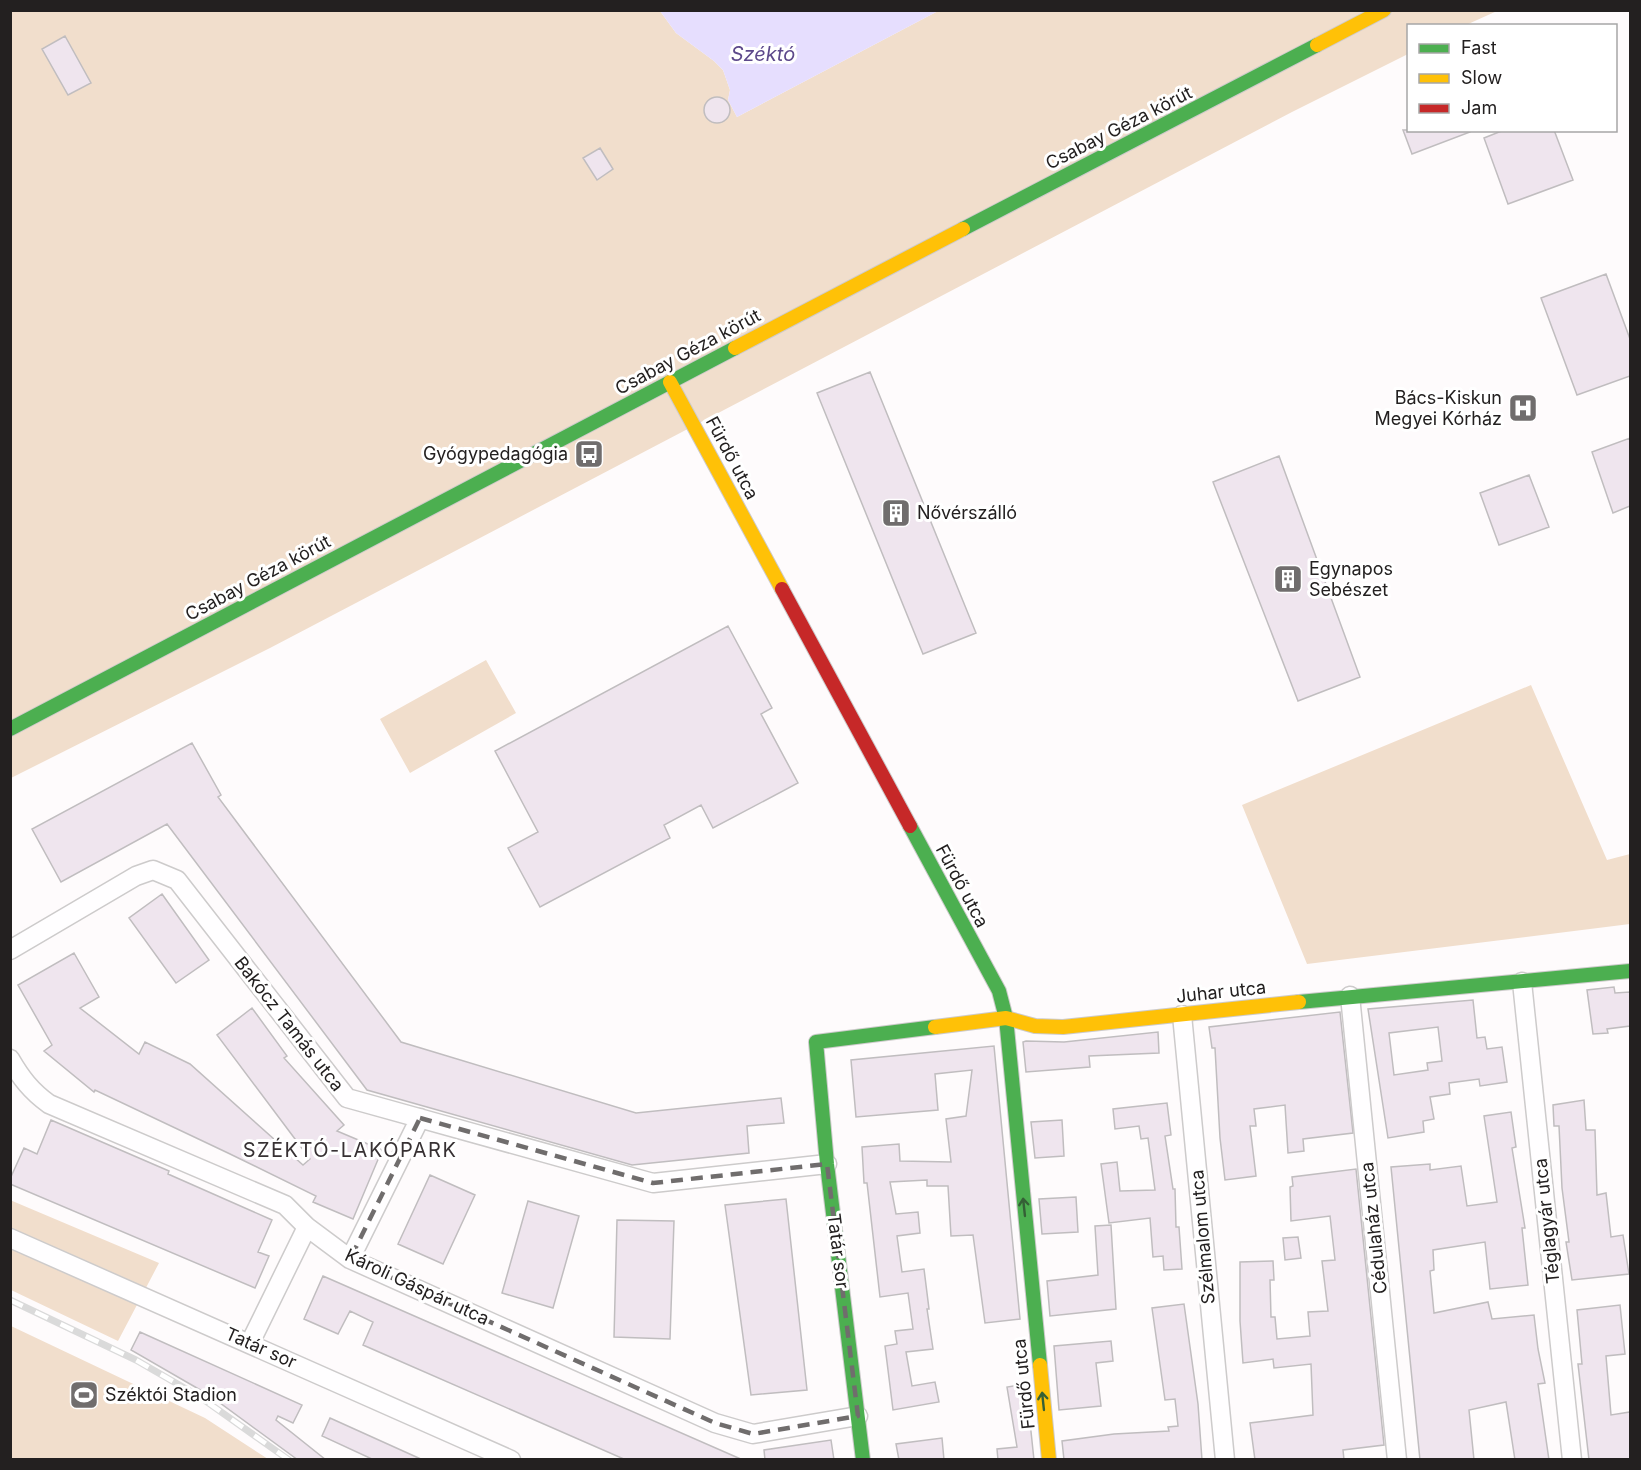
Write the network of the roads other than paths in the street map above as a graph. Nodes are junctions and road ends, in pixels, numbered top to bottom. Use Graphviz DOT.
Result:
graph roads {
  1 [pos="1384,10"];
  2 [pos="670,382"];
  3 [pos="10,729"];
  4 [pos="10,950"];
  5 [pos="1630,971"];
  6 [pos="1522,982"];
  7 [pos="1350,996"];
  8 [pos="1182,1015"];
  9 [pos="1006,1018"];
  10 [pos="816,1042"];
  11 [pos="10,1059"];
  12 [pos="420,1118"];
  13 [pos="827,1164"];
  14 [pos="307,1227"];
  15 [pos="10,1238"];
  16 [pos="350,1259"];
  17 [pos="250,1343"];
  18 [pos="858,1416"];
  19 [pos="511,1460"];
  20 [pos="863,1460"];
  21 [pos="1049,1460"];
  22 [pos="1225,1460"];
  23 [pos="1397,1460"];
  24 [pos="1572,1460"];
  1 -- 2 [label="street, Csabay Géza körút"];
  2 -- 3 [label="street, Csabay Géza körút"];
  2 -- 9 [label="street, Fürdő utca"];
  4 -- 12 [label="street, Bakócz Tamás utca"];
  5 -- 6 [label="street, Juhar utca"];
  6 -- 7 [label="street, Juhar utca"];
  6 -- 24 [label="street, Téglagyár utca"];
  7 -- 8 [label="street, Juhar utca"];
  7 -- 23 [label="street, Cédulaház utca"];
  8 -- 9 [label="street, Juhar utca"];
  8 -- 22 [label="street, Szélmalom utca"];
  9 -- 10 [label="street, Juhar utca"];
  21 -- 9 [label="street, Fürdő utca, one-way"];
  10 -- 13 [label="street, Tatár sor"];
  11 -- 14 [label="street, Károli Gáspár utca"];
  12 -- 13 [label="street, Bakócz Tamás utca"];
  12 -- 16 [label="street"];
  13 -- 18 [label="street, Tatár sor"];
  14 -- 16 [label="street, Károli Gáspár utca"];
  14 -- 17 [label="street"];
  15 -- 17 [label="street, Tatár sor"];
  16 -- 18 [label="street, Károli Gáspár utca"];
  17 -- 19 [label="street, Tatár sor"];
  18 -- 20 [label="street, Tatár sor"];
}
